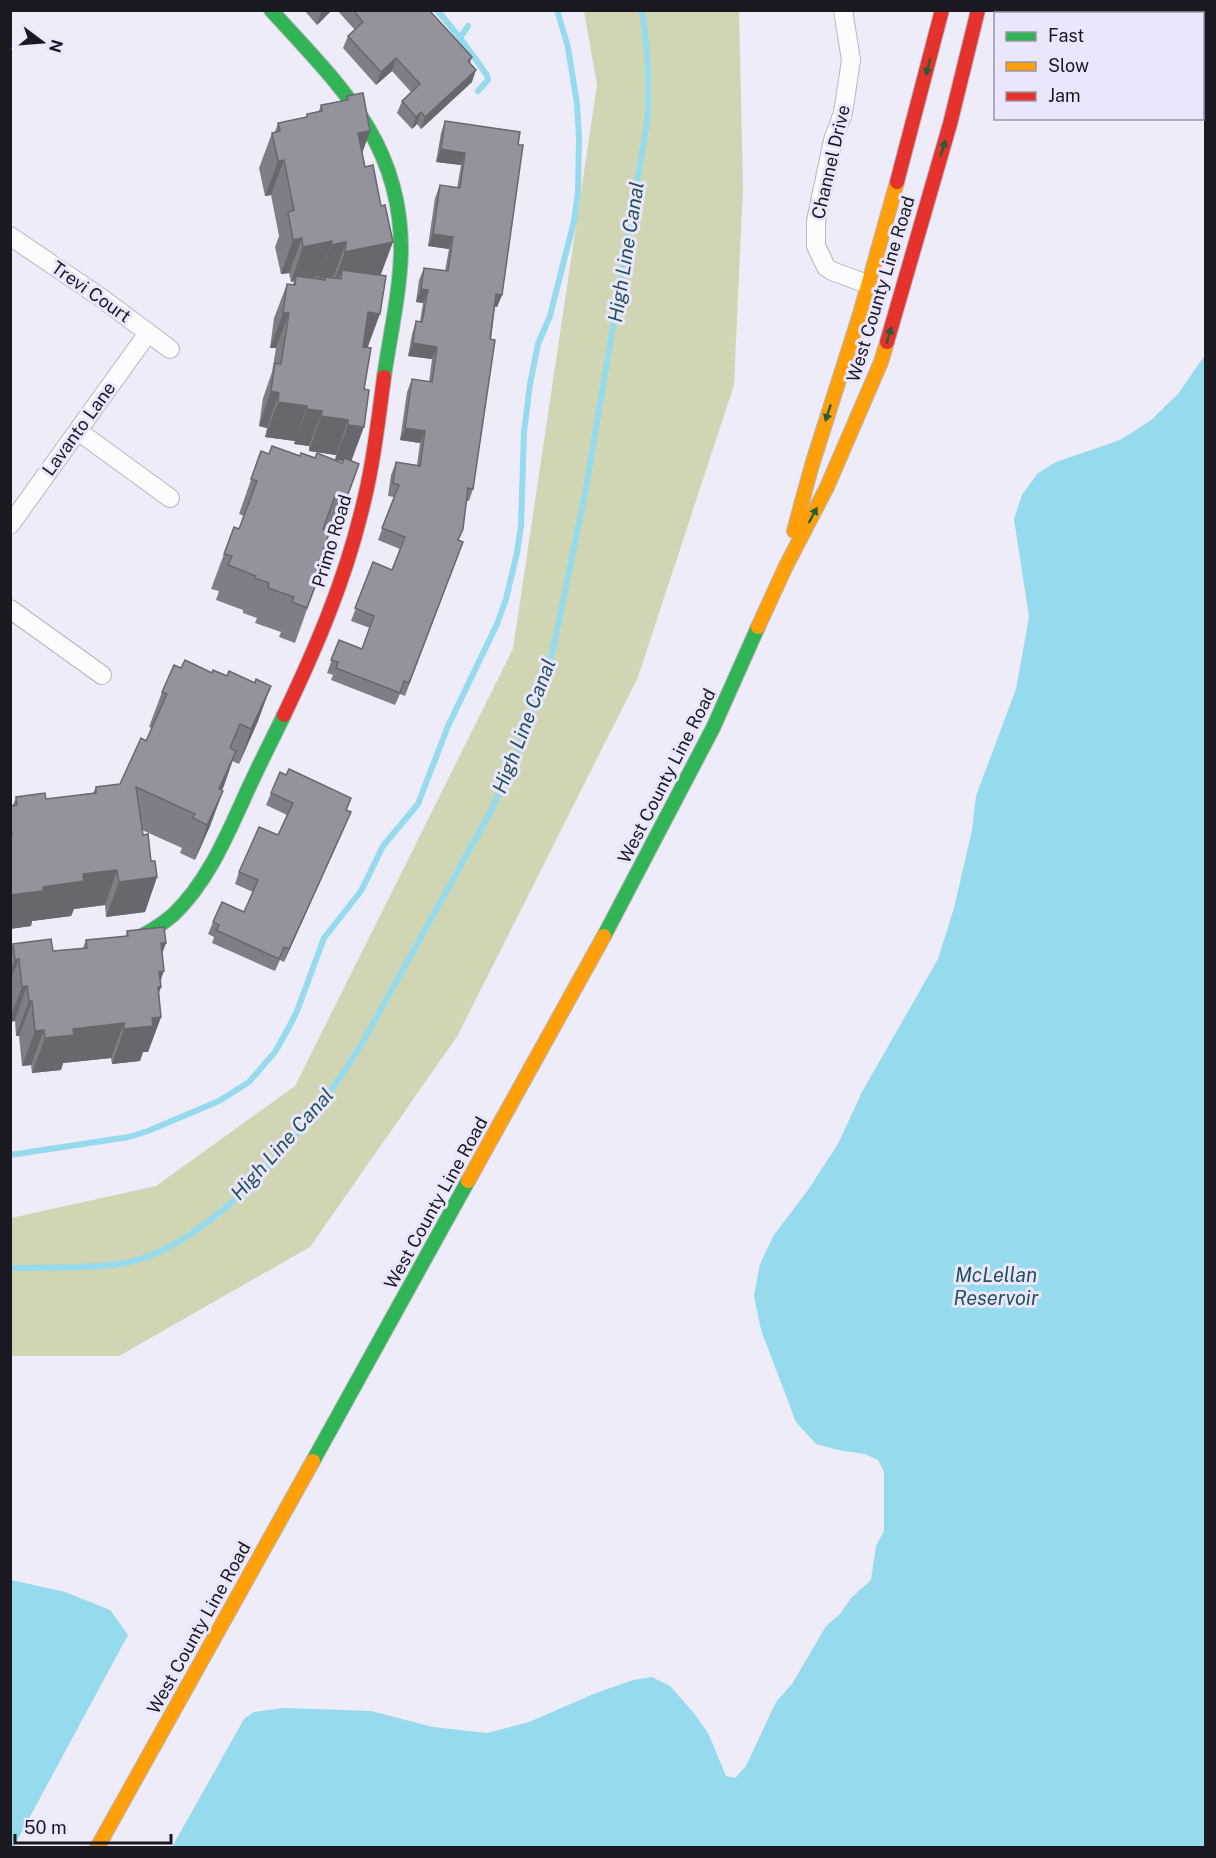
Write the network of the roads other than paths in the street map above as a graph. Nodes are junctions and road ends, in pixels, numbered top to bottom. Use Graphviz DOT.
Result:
graph roads {
  1 [pos="271,10"];
  2 [pos="843,10"];
  3 [pos="942,10"];
  4 [pos="978,10"];
  5 [pos="10,236"];
  6 [pos="867,284"];
  7 [pos="148,333"];
  8 [pos="170,349"];
  9 [pos="78,431"];
  10 [pos="170,498"];
  11 [pos="10,525"];
  12 [pos="786,566"];
  13 [pos="10,609"];
  14 [pos="102,675"];
  15 [pos="111,949"];
  16 [pos="98,1848"];
  1 -- 15 [label="main road, Primo Road"];
  2 -- 6 [label="street, Channel Drive"];
  3 -- 6 [label="main road, West County Line Road, one-way"];
  12 -- 4 [label="main road, West County Line Road, one-way"];
  5 -- 7 [label="street, Trevi Court"];
  6 -- 12 [label="main road, West County Line Road, one-way"];
  7 -- 8 [label="street, Trevi Court"];
  7 -- 9 [label="street, Lavanto Lane"];
  9 -- 10 [label="street"];
  9 -- 11 [label="street, Lavanto Lane"];
  12 -- 16 [label="main road, West County Line Road"];
  13 -- 14 [label="street"];
}
